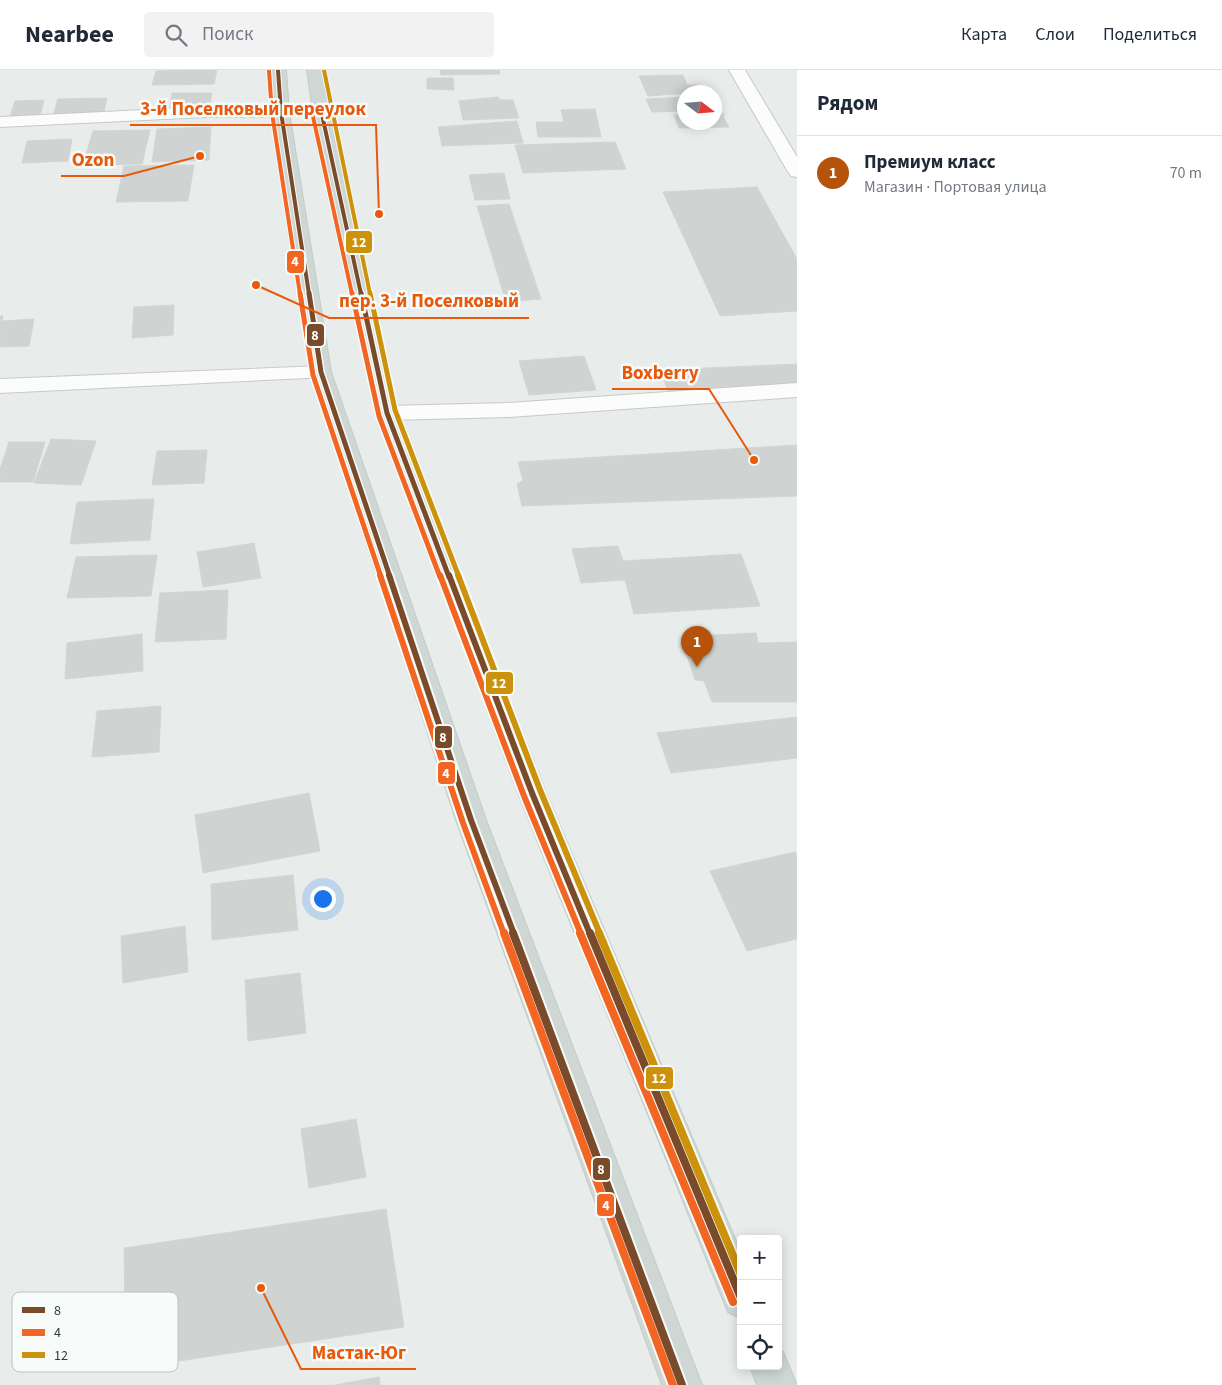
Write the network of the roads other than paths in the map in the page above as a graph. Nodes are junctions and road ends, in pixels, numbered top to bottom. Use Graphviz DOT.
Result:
graph roads {
  1 [pos="278,70"];
  2 [pos="315,70"];
  3 [pos="737,70"];
  4 [pos="281,112"];
  5 [pos="0,122"];
  6 [pos="797,172"];
  7 [pos="322,372"];
  8 [pos="0,386"];
  9 [pos="797,390"];
  10 [pos="387,413"];
  11 [pos="737,1289"];
  12 [pos="771,1370"];
  13 [pos="682,1385"];
  14 [pos="777,1385"];
  1 -- 4 [label="main road"];
  2 -- 10 [label="main road"];
  3 -- 6 [label="street"];
  4 -- 5 [label="street"];
  4 -- 7 [label="main road"];
  7 -- 8 [label="street"];
  7 -- 13 [label="main road"];
  9 -- 10 [label="street"];
  10 -- 11 [label="main road"];
  12 -- 14 [label="main road"];
}
